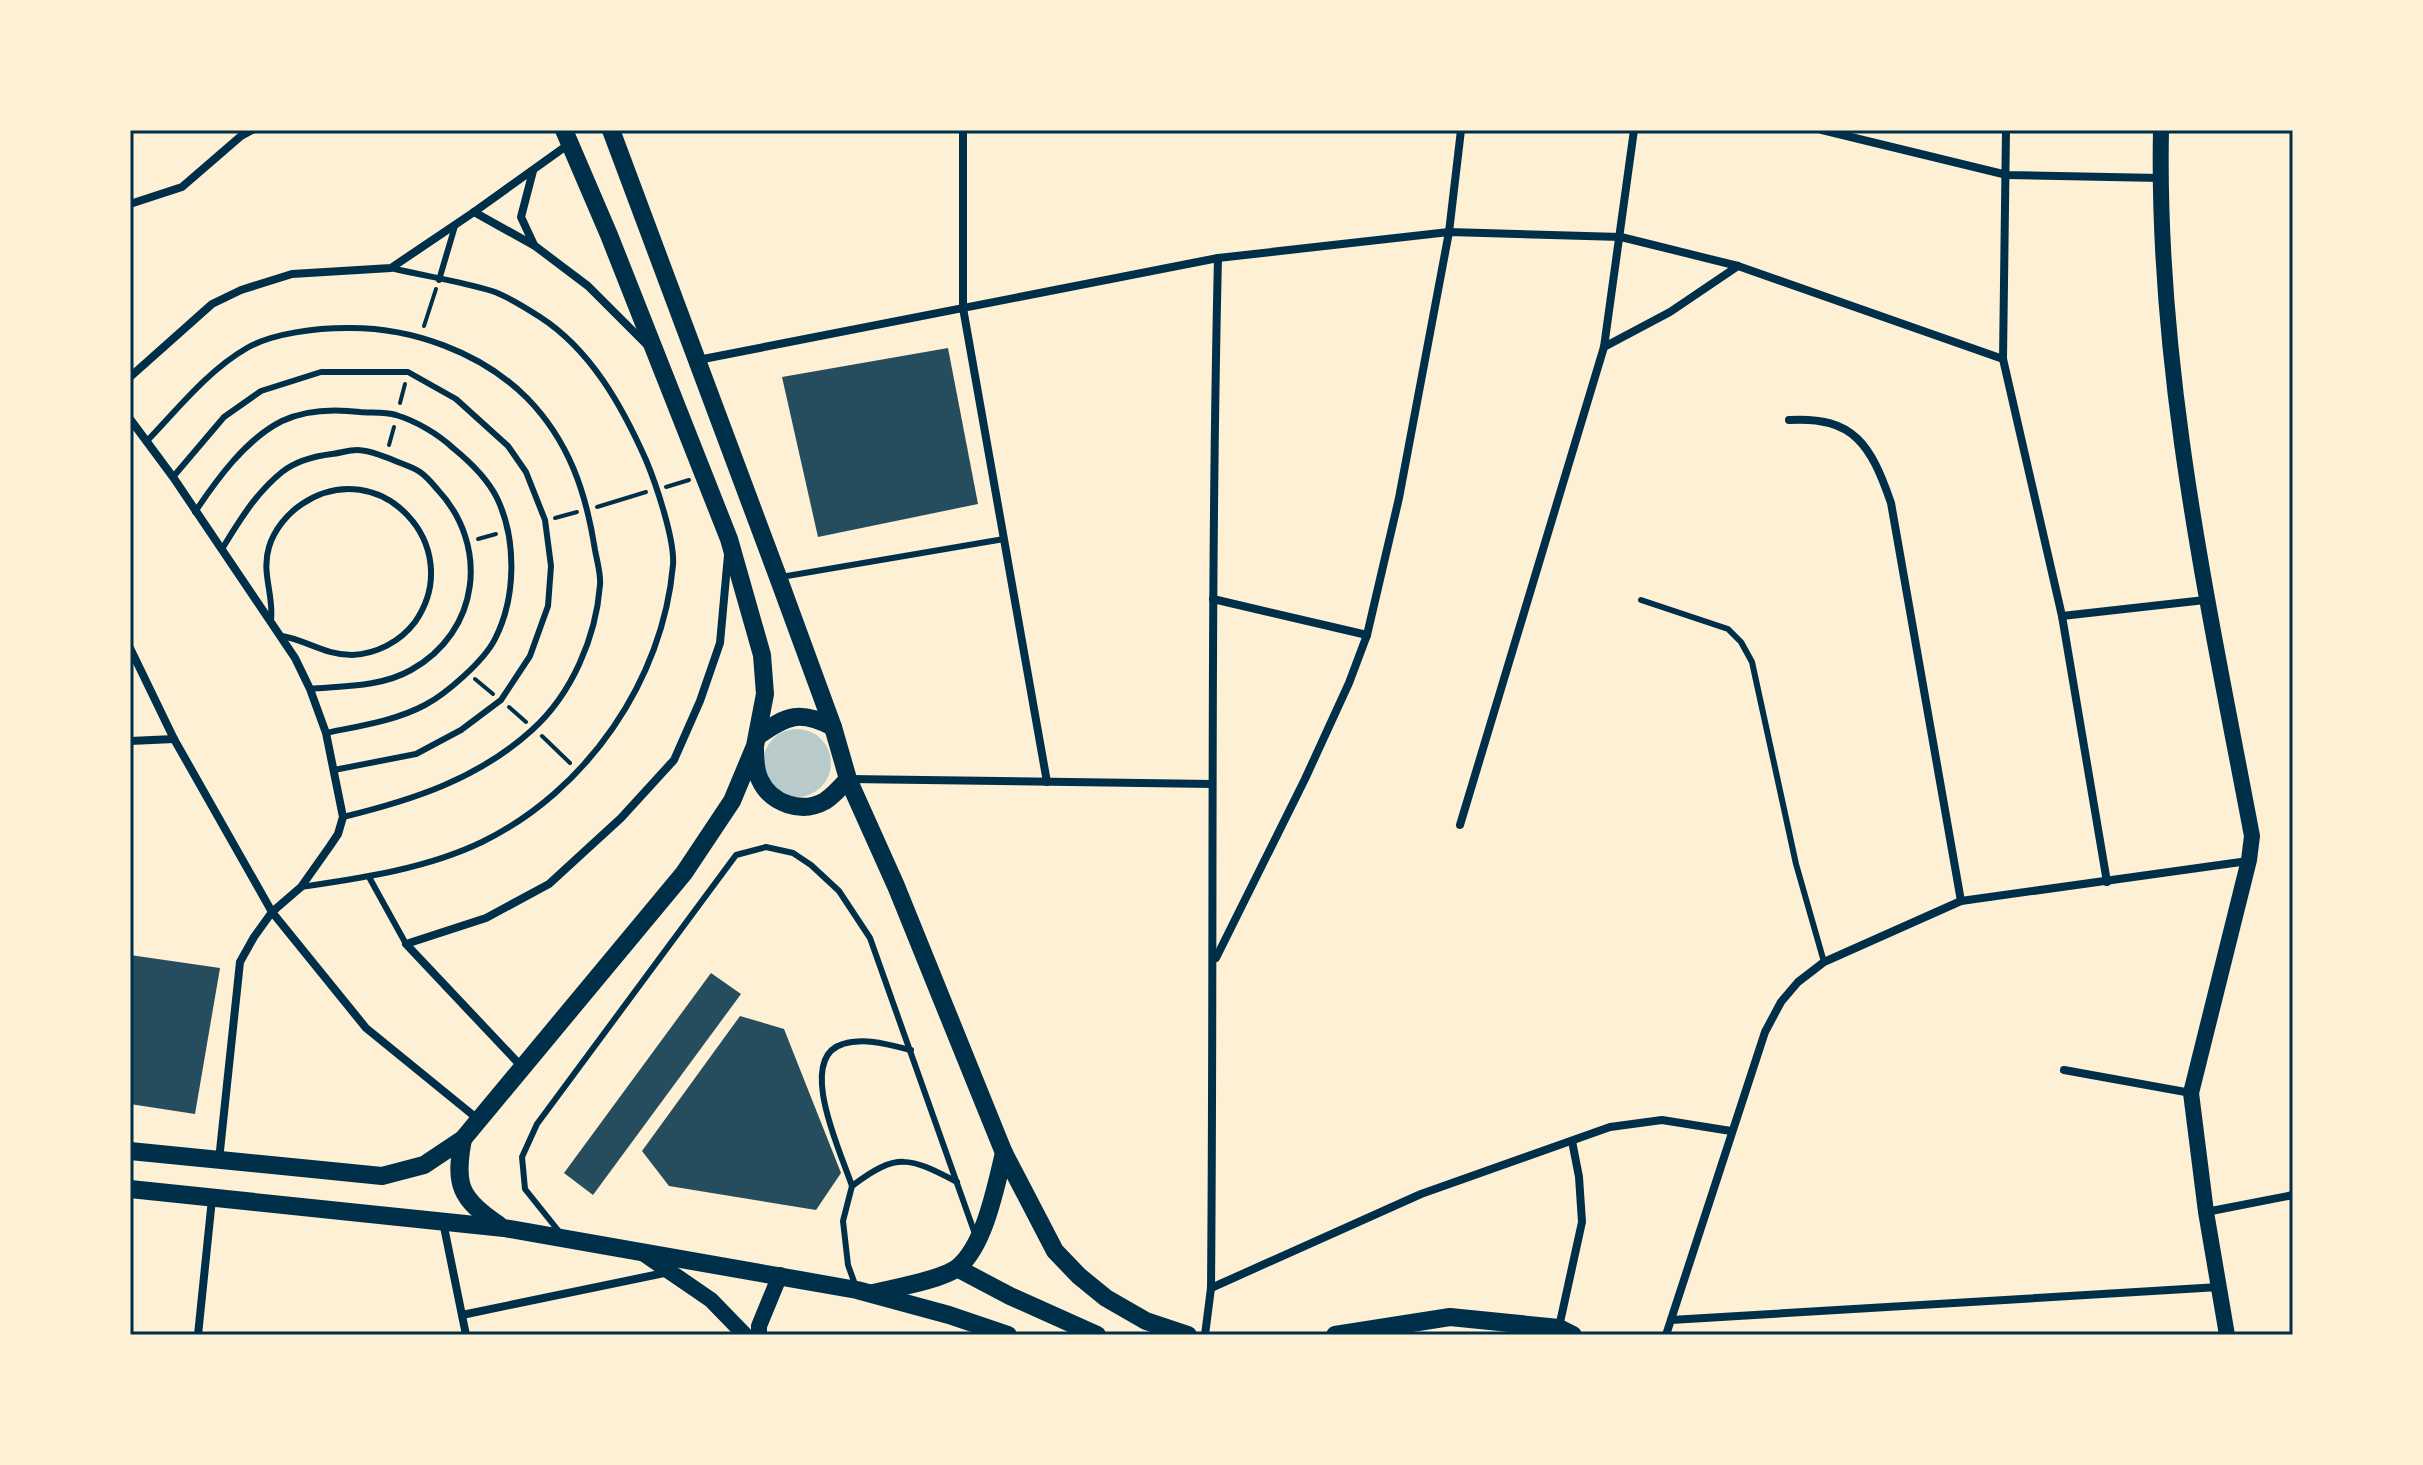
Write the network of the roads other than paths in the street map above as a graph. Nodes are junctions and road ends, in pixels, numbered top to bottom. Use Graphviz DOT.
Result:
graph roads {
  1 [pos="252,130"];
  2 [pos="611,130"];
  3 [pos="963,130"];
  4 [pos="1461,130"];
  5 [pos="1634,130"];
  6 [pos="1822,130"];
  7 [pos="2006,130"];
  8 [pos="2161,130"];
  9 [pos="567,136"];
  10 [pos="533,170"];
  11 [pos="2007,175"];
  12 [pos="2160,178"];
  13 [pos="130,204"];
  14 [pos="474,212"];
  15 [pos="455,226"];
  16 [pos="1449,232"];
  17 [pos="1621,237"];
  18 [pos="535,246"];
  19 [pos="1218,258"];
  20 [pos="1738,266"];
  21 [pos="391,268"];
  22 [pos="439,280"];
  23 [pos="963,308"];
  24 [pos="1604,347"];
  25 [pos="657,354"];
  26 [pos="2003,359"];
  27 [pos="698,360"];
  28 [pos="130,377"];
  29 [pos="130,419"];
  30 [pos="1789,420"];
  31 [pos="145,443"];
  32 [pos="173,477"];
  33 [pos="195,512"];
  34 [pos="729,539"];
  35 [pos="1004,539"];
  36 [pos="222,549"];
  37 [pos="778,577"];
  38 [pos="1213,599"];
  39 [pos="1641,600"];
  40 [pos="2205,600"];
  41 [pos="2062,616"];
  42 [pos="271,620"];
  43 [pos="1367,635"];
  44 [pos="282,636"];
  45 [pos="130,648"];
  46 [pos="310,689"];
  47 [pos="833,727"];
  48 [pos="326,733"];
  49 [pos="174,739"];
  50 [pos="130,741"];
  51 [pos="757,741"];
  52 [pos="334,770"];
  53 [pos="848,779"];
  54 [pos="1047,782"];
  55 [pos="1212,784"];
  56 [pos="343,817"];
  57 [pos="1460,825"];
  58 [pos="2249,860"];
  59 [pos="369,877"];
  60 [pos="2107,882"];
  61 [pos="301,887"];
  62 [pos="1961,901"];
  63 [pos="272,912"];
  64 [pos="406,944"];
  65 [pos="1214,962"];
  66 [pos="1824,962"];
  67 [pos="911,1050"];
  68 [pos="522,1067"];
  69 [pos="2064,1070"];
  70 [pos="2191,1093"];
  71 [pos="479,1120"];
  72 [pos="1731,1131"];
  73 [pos="463,1139"];
  74 [pos="1572,1141"];
  75 [pos="130,1151"];
  76 [pos="1004,1153"];
  77 [pos="219,1160"];
  78 [pos="957,1182"];
  79 [pos="852,1186"];
  80 [pos="130,1189"];
  81 [pos="2293,1195"];
  82 [pos="212,1198"];
  83 [pos="2206,1212"];
  84 [pos="443,1221"];
  85 [pos="504,1228"];
  86 [pos="566,1240"];
  87 [pos="978,1240"];
  88 [pos="644,1254"];
  89 [pos="957,1268"];
  90 [pos="669,1272"];
  91 [pos="780,1275"];
  92 [pos="2219,1287"];
  93 [pos="1211,1288"];
  94 [pos="864,1292"];
  95 [pos="462,1315"];
  96 [pos="1671,1320"];
  97 [pos="1566,1331"];
  98 [pos="1369,1332"];
  99 [pos="198,1335"];
  100 [pos="466,1335"];
  101 [pos="745,1335"];
  102 [pos="759,1335"];
  103 [pos="1008,1335"];
  104 [pos="1097,1335"];
  105 [pos="1188,1335"];
  106 [pos="1205,1335"];
  107 [pos="1335,1335"];
  108 [pos="1666,1335"];
  109 [pos="2227,1335"];
  1 -- 13 [label="street"];
  2 -- 27 [label="main road"];
  3 -- 23 [label="street"];
  4 -- 16 [label="street"];
  5 -- 17 [label="street"];
  6 -- 11 [label="street"];
  7 -- 11 [label="street"];
  8 -- 12 [label="main road"];
  9 -- 10 [label="street"];
  9 -- 25 [label="main road"];
  10 -- 14 [label="street"];
  10 -- 18 [label="street"];
  11 -- 12 [label="street"];
  11 -- 26 [label="street"];
  12 -- 40 [label="main road"];
  14 -- 15 [label="street"];
  14 -- 18 [label="street"];
  15 -- 21 [label="street"];
  15 -- 22 [label="lane"];
  16 -- 17 [label="street"];
  16 -- 19 [label="street"];
  16 -- 43 [label="street"];
  17 -- 20 [label="street"];
  17 -- 24 [label="street"];
  18 -- 25 [label="street"];
  19 -- 23 [label="street"];
  19 -- 38 [label="street"];
  20 -- 24 [label="street"];
  20 -- 26 [label="street"];
  21 -- 22 [label="lane"];
  21 -- 28 [label="street"];
  22 -- 59 [label="lane"];
  23 -- 27 [label="street"];
  23 -- 35 [label="street"];
  24 -- 57 [label="street"];
  25 -- 34 [label="main road"];
  26 -- 41 [label="street"];
  27 -- 37 [label="main road"];
  29 -- 31 [label="street"];
  30 -- 62 [label="street"];
  31 -- 32 [label="street"];
  31 -- 56 [label="lane"];
  32 -- 33 [label="street"];
  32 -- 52 [label="lane"];
  33 -- 36 [label="street"];
  33 -- 48 [label="lane"];
  34 -- 51 [label="main road"];
  34 -- 64 [label="street"];
  35 -- 37 [label="lane"];
  35 -- 54 [label="street"];
  36 -- 42 [label="street"];
  36 -- 46 [label="lane"];
  37 -- 47 [label="main road"];
  38 -- 43 [label="street"];
  38 -- 55 [label="street"];
  39 -- 66 [label="lane"];
  40 -- 41 [label="street"];
  40 -- 58 [label="main road"];
  41 -- 60 [label="street"];
  42 -- 44 [label="street"];
  42 -- 44 [label="lane"];
  43 -- 65 [label="street"];
  44 -- 46 [label="street"];
  45 -- 49 [label="street"];
  46 -- 48 [label="street"];
  47 -- 51 [label="main road"];
  47 -- 53 [label="main road"];
  48 -- 52 [label="street"];
  49 -- 50 [label="street"];
  49 -- 63 [label="street"];
  51 -- 53 [label="main road"];
  51 -- 68 [label="main road"];
  52 -- 56 [label="street"];
  53 -- 54 [label="street"];
  53 -- 76 [label="main road"];
  54 -- 55 [label="street"];
  55 -- 65 [label="street"];
  56 -- 61 [label="street"];
  58 -- 60 [label="street"];
  58 -- 70 [label="main road"];
  59 -- 61 [label="lane"];
  59 -- 64 [label="lane"];
  60 -- 62 [label="street"];
  61 -- 63 [label="street"];
  62 -- 66 [label="street"];
  63 -- 71 [label="street"];
  63 -- 77 [label="street"];
  64 -- 68 [label="street"];
  65 -- 93 [label="street"];
  66 -- 72 [label="street"];
  67 -- 78 [label="lane"];
  67 -- 79 [label="lane"];
  67 -- 86 [label="lane"];
  68 -- 71 [label="main road"];
  69 -- 70 [label="street"];
  70 -- 83 [label="main road"];
  71 -- 73 [label="main road"];
  72 -- 74 [label="street"];
  72 -- 96 [label="street"];
  73 -- 77 [label="main road"];
  73 -- 85 [label="main road"];
  74 -- 93 [label="street"];
  74 -- 97 [label="street"];
  75 -- 77 [label="main road"];
  76 -- 87 [label="main road"];
  76 -- 105 [label="main road"];
  78 -- 79 [label="lane"];
  78 -- 87 [label="lane"];
  79 -- 94 [label="lane"];
  80 -- 82 [label="main road"];
  81 -- 83 [label="street"];
  82 -- 84 [label="main road"];
  82 -- 99 [label="street"];
  83 -- 92 [label="main road"];
  84 -- 85 [label="main road"];
  84 -- 95 [label="street"];
  85 -- 86 [label="main road"];
  86 -- 88 [label="main road"];
  87 -- 89 [label="main road"];
  88 -- 90 [label="main road"];
  88 -- 91 [label="main road"];
  89 -- 94 [label="main road"];
  89 -- 104 [label="main road"];
  90 -- 95 [label="street"];
  90 -- 101 [label="main road"];
  91 -- 94 [label="main road"];
  91 -- 102 [label="main road"];
  92 -- 96 [label="street"];
  92 -- 109 [label="main road"];
  93 -- 106 [label="street"];
  94 -- 103 [label="main road"];
  95 -- 100 [label="street"];
  96 -- 108 [label="street"];
  97 -- 98 [label="main road"];
  98 -- 107 [label="main road"];
}
